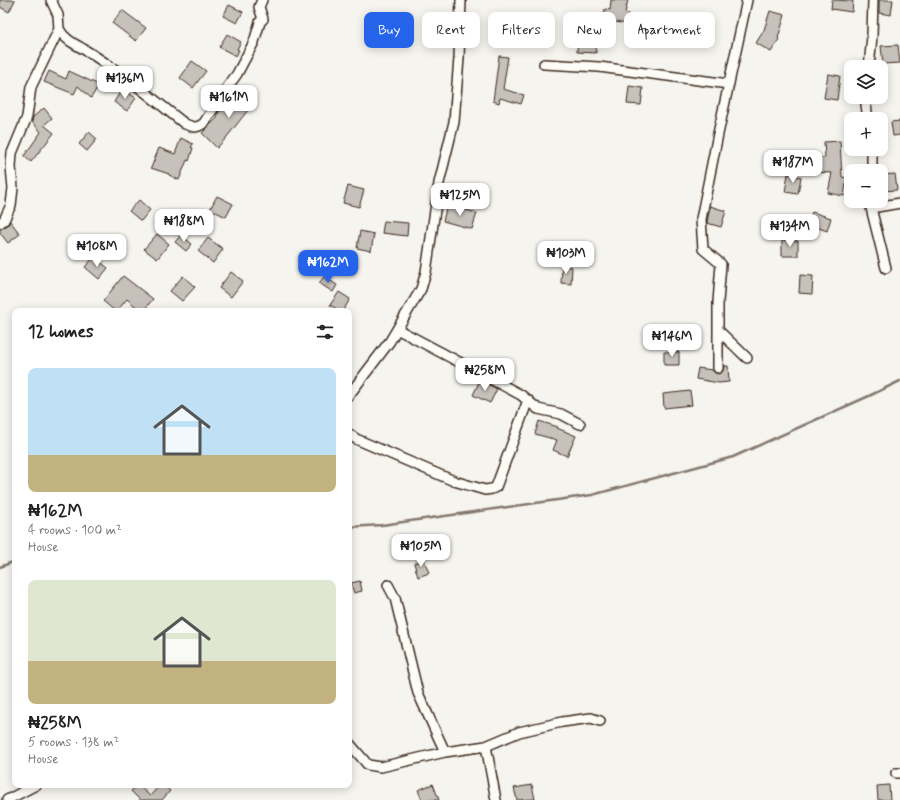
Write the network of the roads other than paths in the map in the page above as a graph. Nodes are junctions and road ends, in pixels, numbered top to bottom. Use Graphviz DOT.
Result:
graph roads {
  1 [pos="51,0"];
  2 [pos="262,0"];
  3 [pos="461,0"];
  4 [pos="748,0"];
  5 [pos="873,0"];
  6 [pos="59,29"];
  7 [pos="870,60"];
  8 [pos="544,64"];
  9 [pos="729,84"];
  10 [pos="888,203"];
  11 [pos="900,203"];
  12 [pos="872,208"];
  13 [pos="0,223"];
  14 [pos="886,268"];
  15 [pos="397,329"];
  16 [pos="718,330"];
  17 [pos="747,358"];
  18 [pos="718,368"];
  19 [pos="352,391"];
  20 [pos="528,400"];
  21 [pos="580,424"];
  22 [pos="352,436"];
  23 [pos="388,585"];
  24 [pos="600,721"];
  25 [pos="352,746"];
  26 [pos="486,746"];
  27 [pos="445,752"];
  28 [pos="30,788"];
  29 [pos="7,800"];
  30 [pos="496,800"];
  1 -- 6 [label="street"];
  2 -- 6 [label="street"];
  3 -- 15 [label="street"];
  4 -- 9 [label="street"];
  5 -- 7 [label="street"];
  6 -- 13 [label="street"];
  8 -- 9 [label="street"];
  9 -- 16 [label="street"];
  10 -- 11 [label="street"];
  12 -- 14 [label="street"];
  15 -- 19 [label="street"];
  15 -- 20 [label="street"];
  16 -- 17 [label="street"];
  16 -- 18 [label="street"];
  20 -- 21 [label="street"];
  20 -- 22 [label="street"];
  23 -- 27 [label="street"];
  24 -- 26 [label="street"];
  25 -- 27 [label="street"];
  26 -- 27 [label="street"];
  26 -- 30 [label="street"];
  28 -- 29 [label="street"];
}
